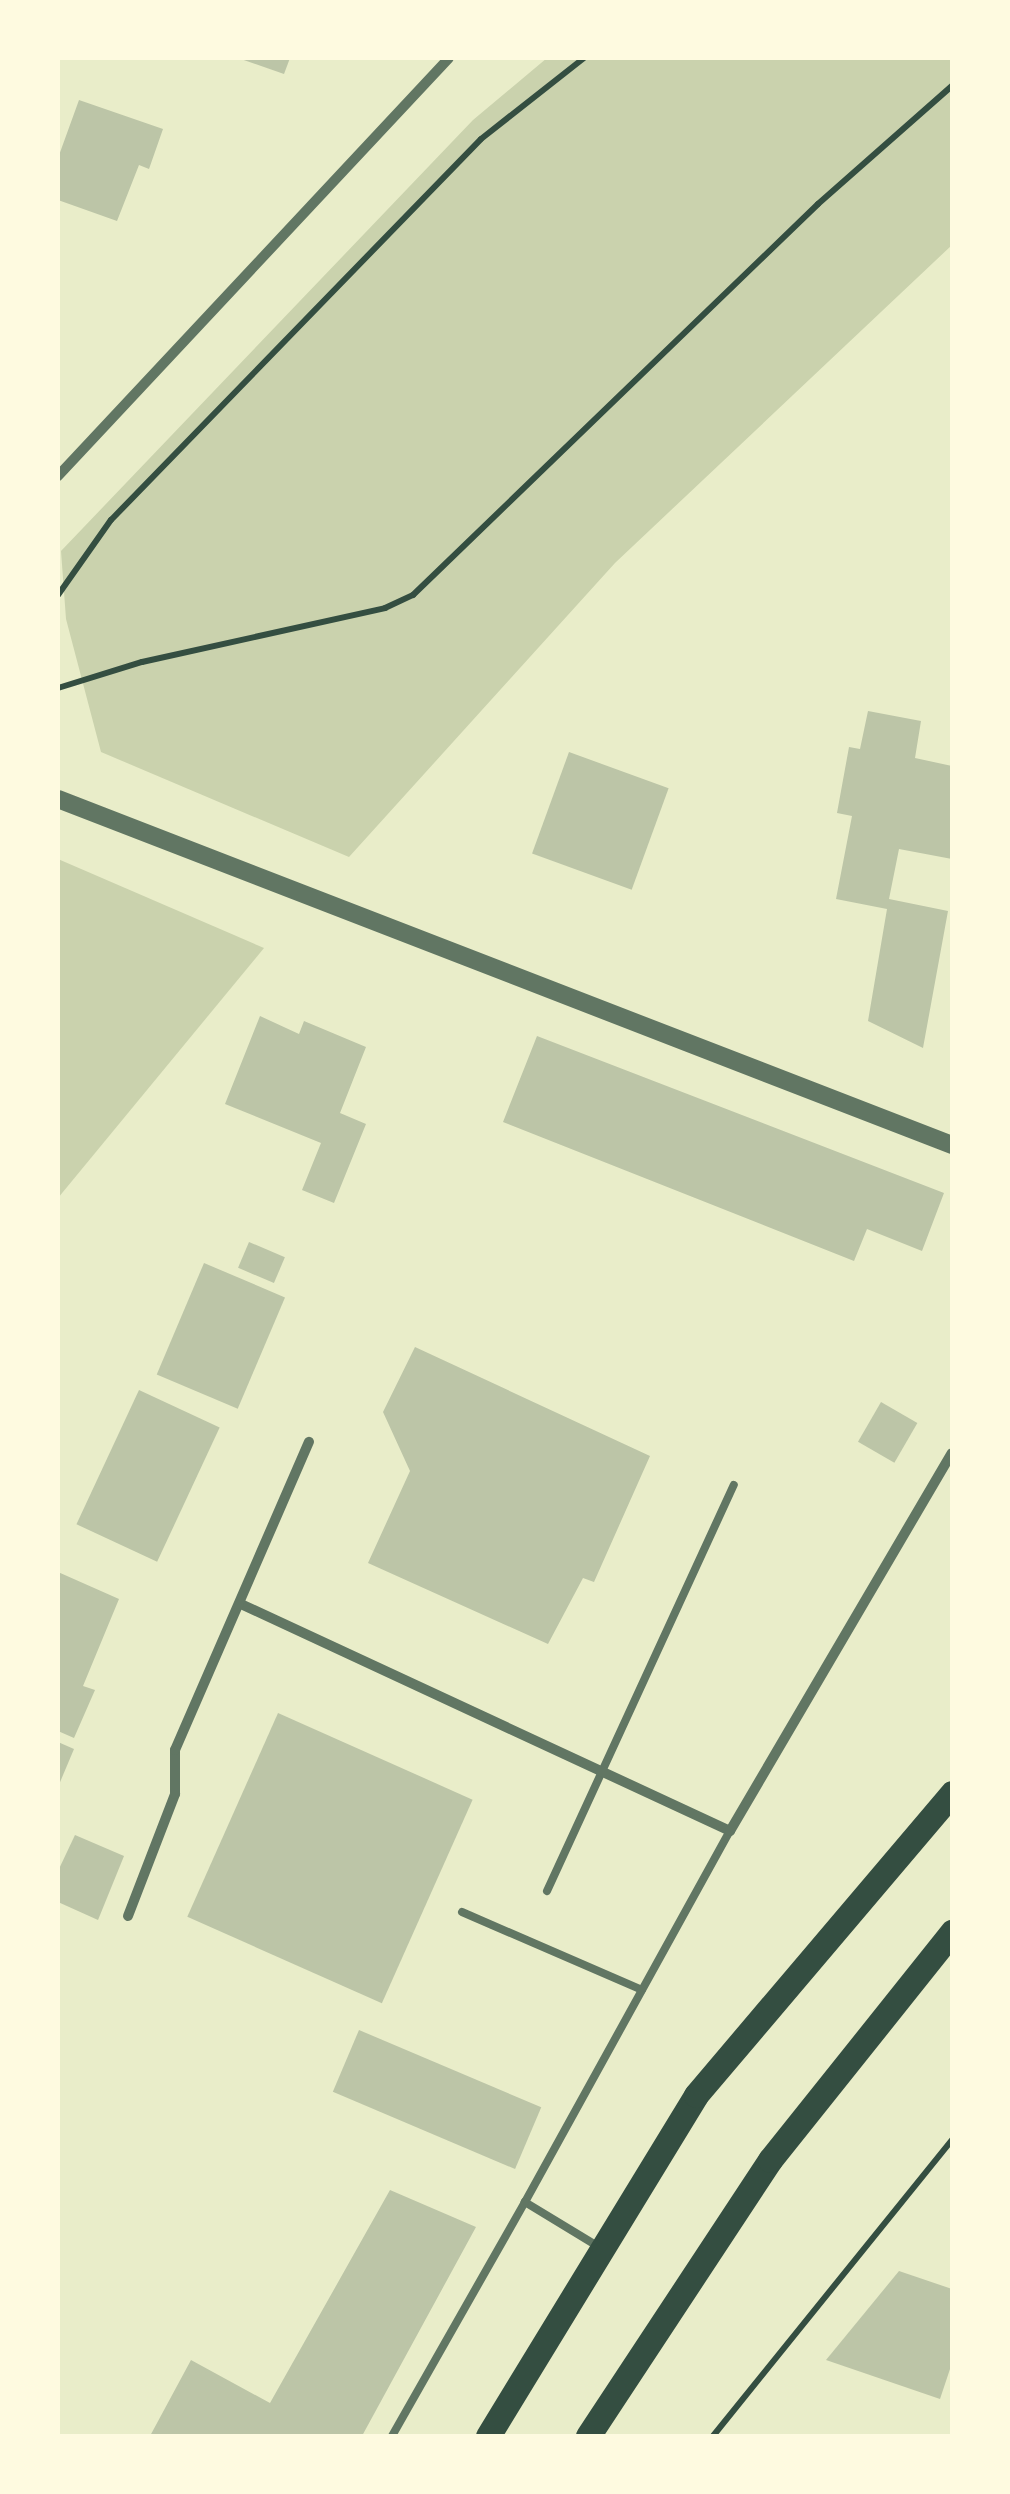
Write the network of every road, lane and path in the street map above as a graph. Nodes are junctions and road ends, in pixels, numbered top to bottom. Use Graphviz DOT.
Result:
graph roads {
  1 [pos="449,58"];
  2 [pos="584,58"];
  3 [pos="952,86"];
  4 [pos="58,476"];
  5 [pos="58,595"];
  6 [pos="58,688"];
  7 [pos="58,798"];
  8 [pos="952,1145"];
  9 [pos="310,1442"];
  10 [pos="952,1453"];
  11 [pos="734,1486"];
  12 [pos="243,1605"];
  13 [pos="602,1767"];
  14 [pos="952,1794"];
  15 [pos="730,1831"];
  16 [pos="546,1891"];
  17 [pos="462,1912"];
  18 [pos="128,1916"];
  19 [pos="952,1932"];
  20 [pos="642,1990"];
  21 [pos="952,2140"];
  22 [pos="526,2202"];
  23 [pos="598,2247"];
  24 [pos="392,2436"];
  25 [pos="488,2436"];
  26 [pos="588,2436"];
  27 [pos="713,2436"];
  1 -- 4 [label="street"];
  2 -- 5 [label="path"];
  3 -- 6 [label="path"];
  7 -- 8 [label="street"];
  9 -- 12 [label="street"];
  10 -- 15 [label="street"];
  11 -- 13 [label="lane"];
  12 -- 13 [label="street"];
  12 -- 18 [label="street"];
  13 -- 15 [label="street"];
  13 -- 16 [label="lane"];
  14 -- 23 [label="main road"];
  15 -- 20 [label="lane"];
  17 -- 20 [label="lane"];
  19 -- 26 [label="main road"];
  20 -- 22 [label="lane"];
  21 -- 27 [label="path"];
  22 -- 23 [label="lane"];
  22 -- 24 [label="lane"];
  23 -- 25 [label="main road"];
}
